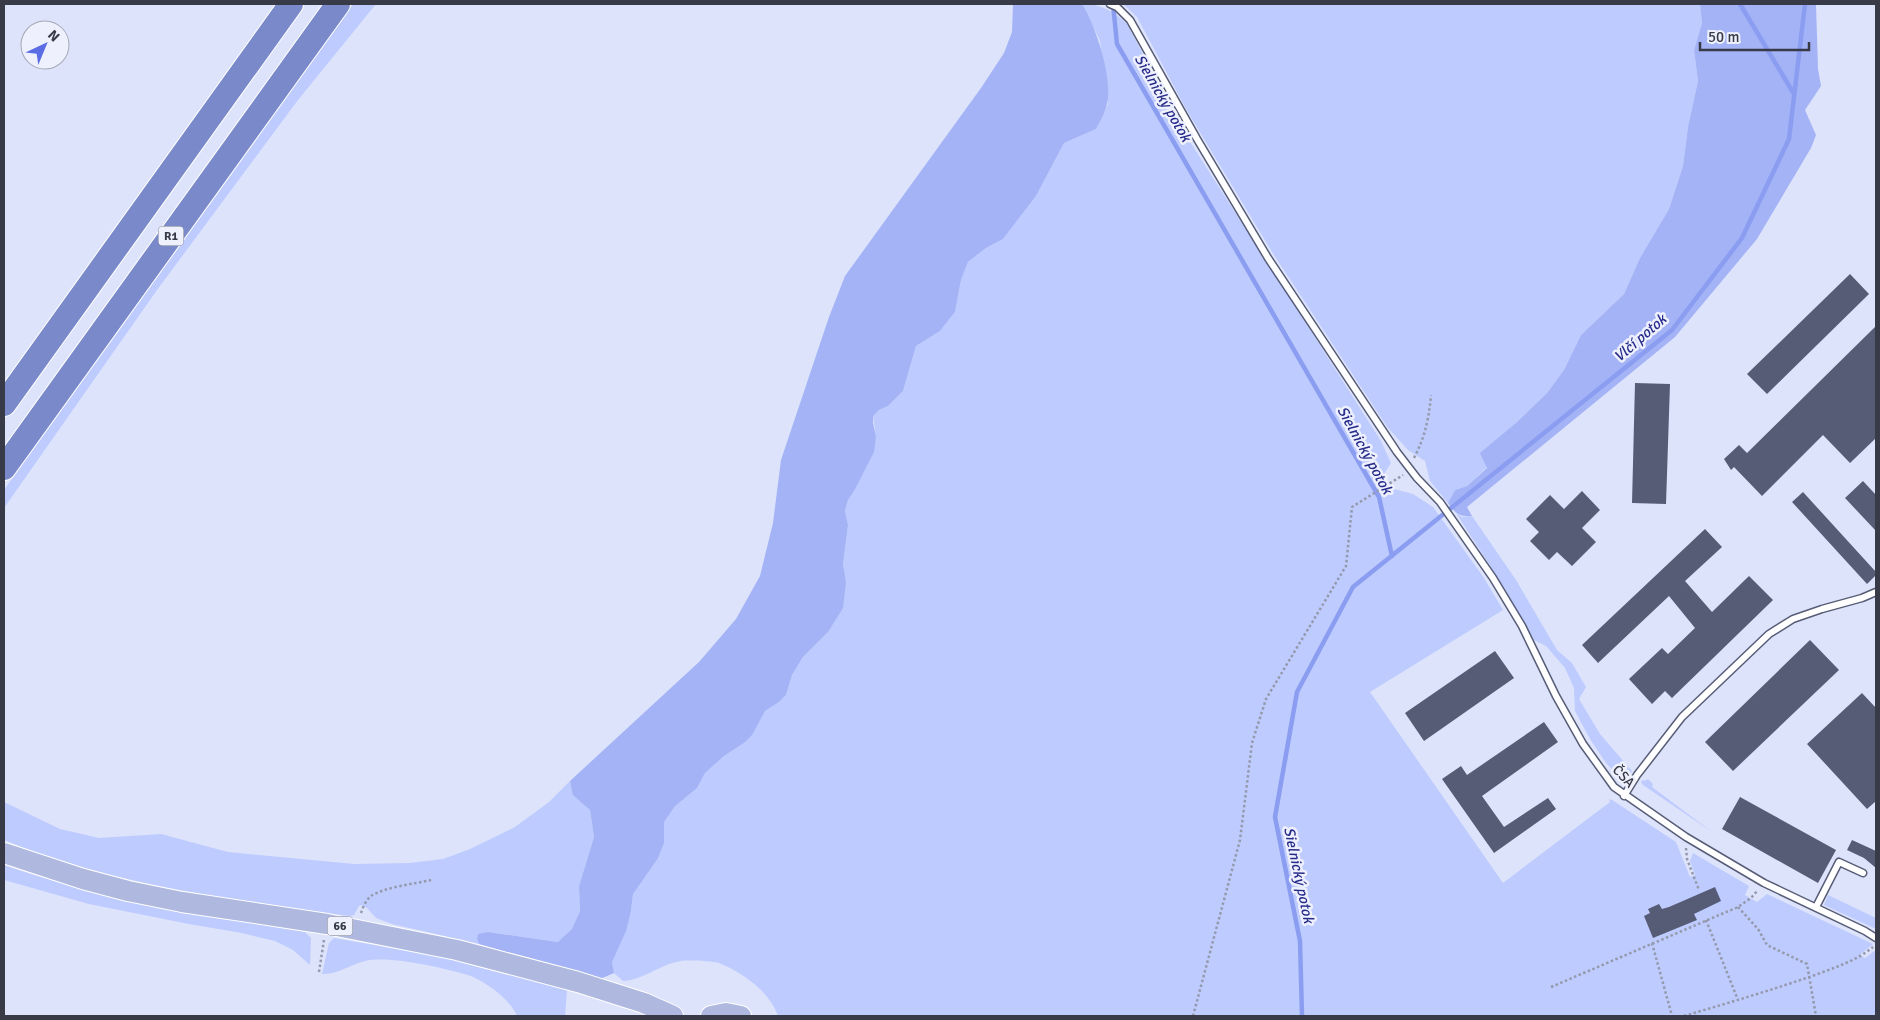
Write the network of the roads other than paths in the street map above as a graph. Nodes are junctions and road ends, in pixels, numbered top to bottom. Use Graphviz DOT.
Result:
graph roads {
  1 [pos="291,4"];
  2 [pos="338,4"];
  3 [pos="1110,4"];
  4 [pos="4,404"];
  5 [pos="4,468"];
  6 [pos="1876,592"];
  7 [pos="1624,796"];
  8 [pos="4,853"];
  9 [pos="1863,873"];
  10 [pos="1816,908"];
  11 [pos="1876,938"];
  12 [pos="673,1016"];
  13 [pos="711,1016"];
  14 [pos="741,1016"];
  1 -- 4 [label="highway"];
  2 -- 5 [label="highway, R1"];
  3 -- 7 [label="lane, ČSA"];
  6 -- 7 [label="lane"];
  7 -- 10 [label="lane, ČSA"];
  8 -- 12 [label="main road, 66"];
  9 -- 10 [label="lane"];
  10 -- 11 [label="lane, ČSA"];
  13 -- 14 [label="main road"];
}
